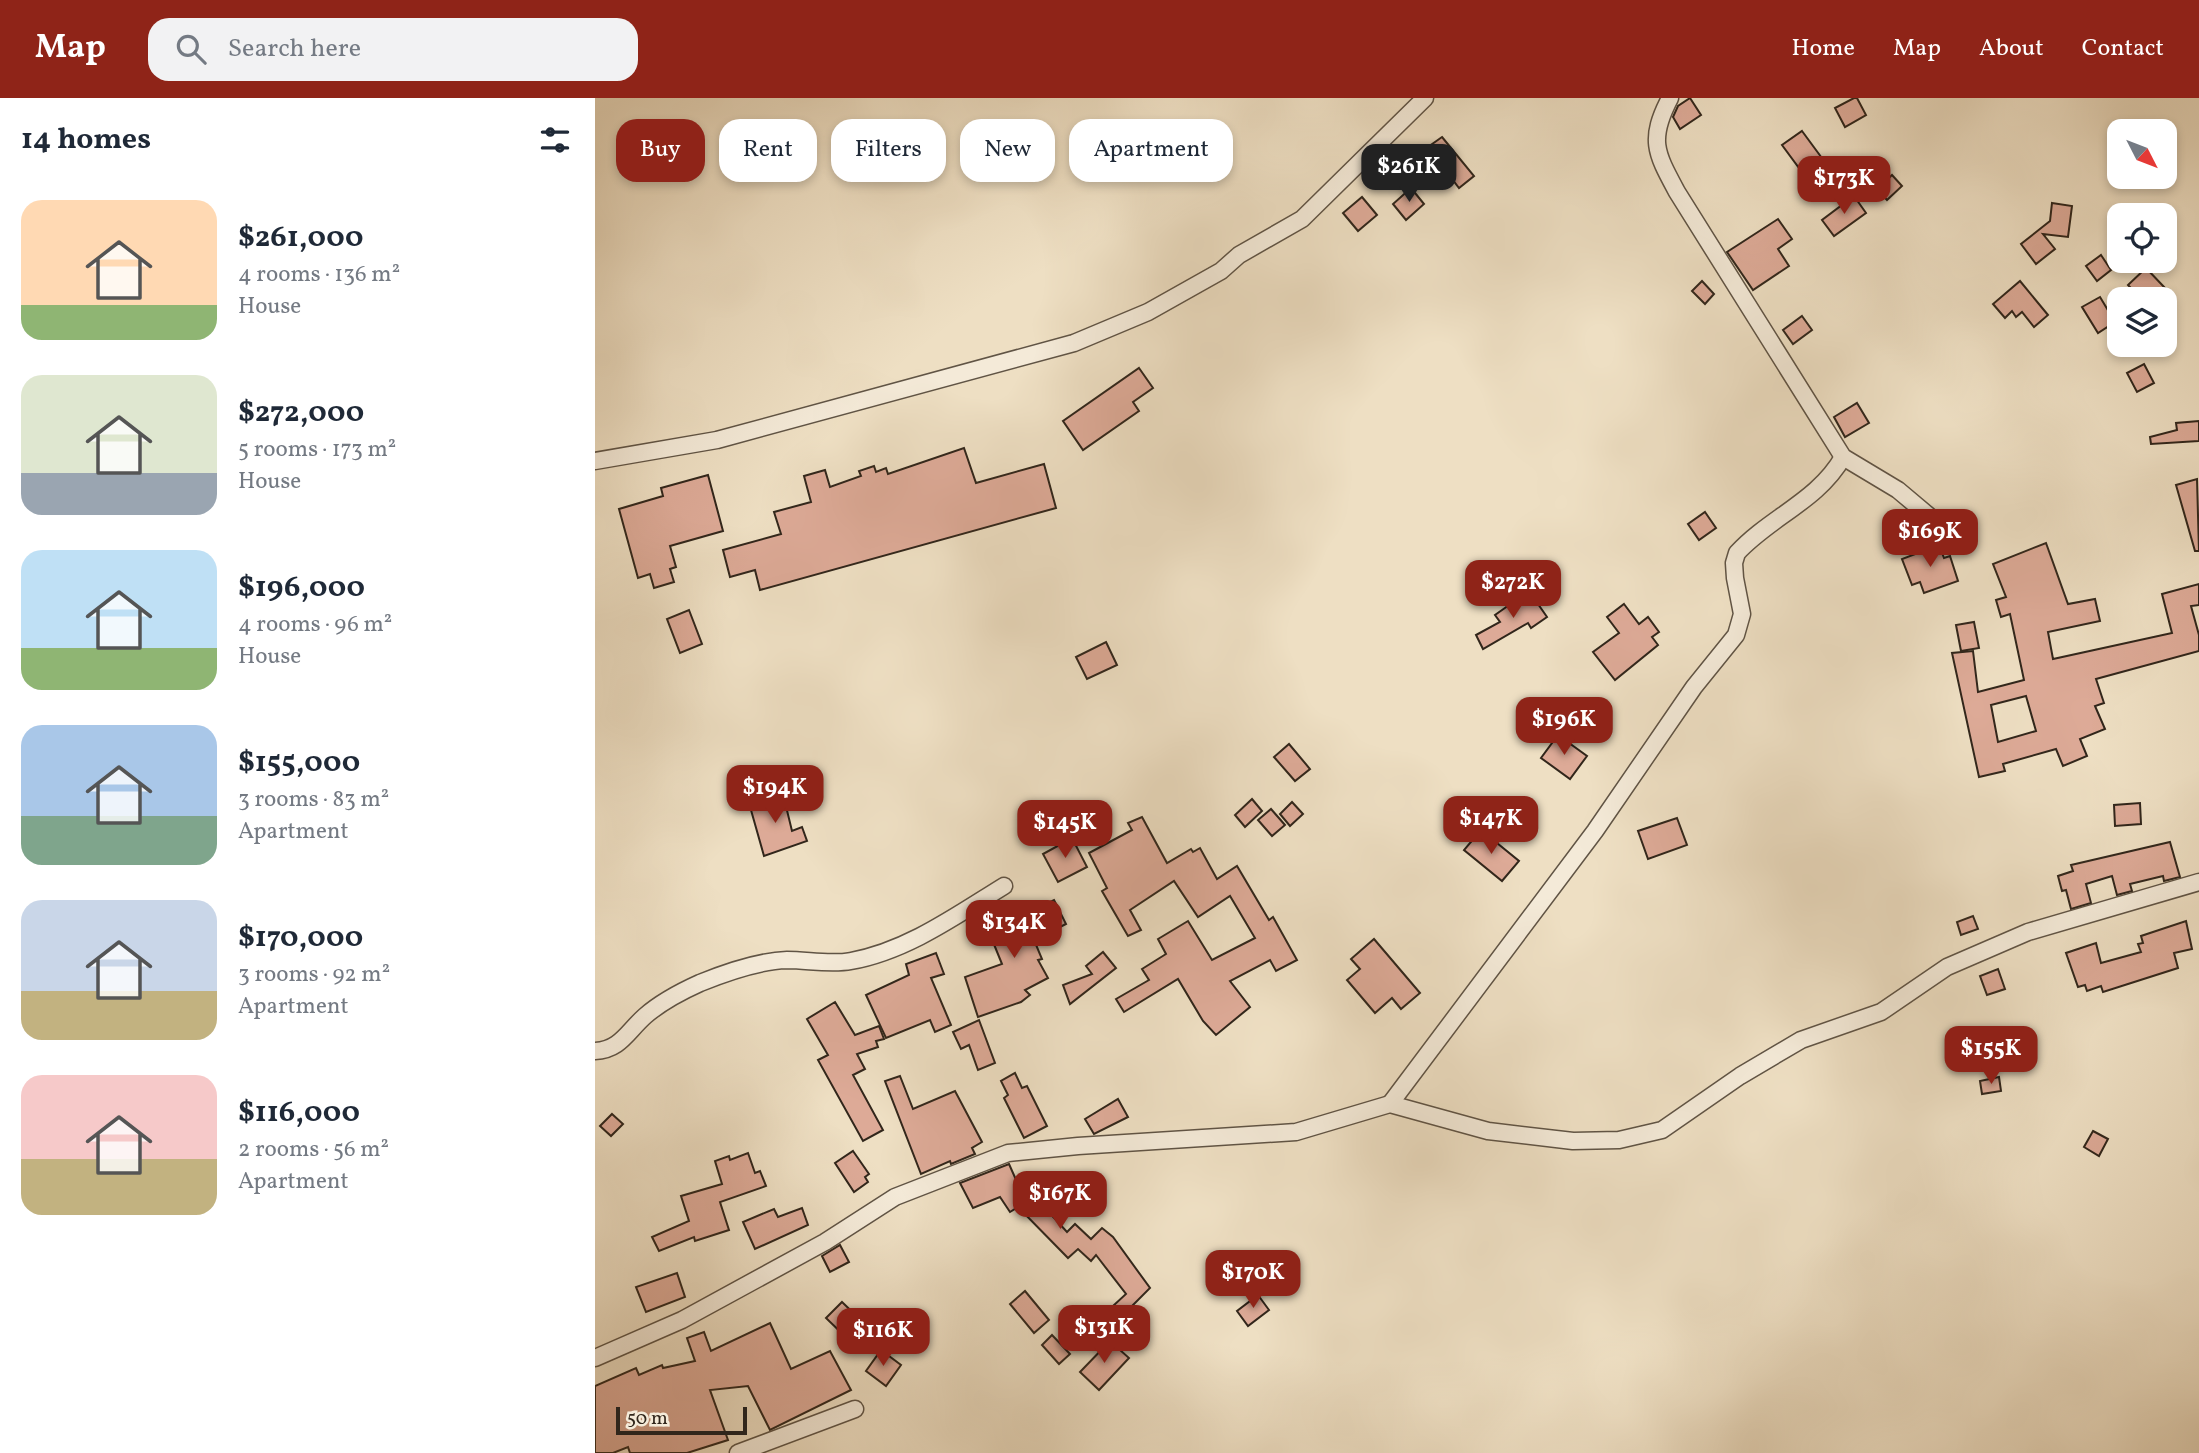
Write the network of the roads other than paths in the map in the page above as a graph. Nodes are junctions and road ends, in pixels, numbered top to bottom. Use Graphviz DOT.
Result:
graph roads {
  1 [pos="1426,98"];
  2 [pos="1670,98"];
  3 [pos="1843,457"];
  4 [pos="595,461"];
  5 [pos="1960,535"];
  6 [pos="2199,882"];
  7 [pos="1004,886"];
  8 [pos="595,1051"];
  9 [pos="1390,1104"];
  10 [pos="595,1357"];
  11 [pos="855,1409"];
  12 [pos="737,1453"];
  1 -- 4 [label="street"];
  2 -- 3 [label="street"];
  3 -- 5 [label="street"];
  3 -- 9 [label="street"];
  6 -- 9 [label="street"];
  7 -- 8 [label="street"];
  9 -- 10 [label="street"];
  11 -- 12 [label="street"];
}
